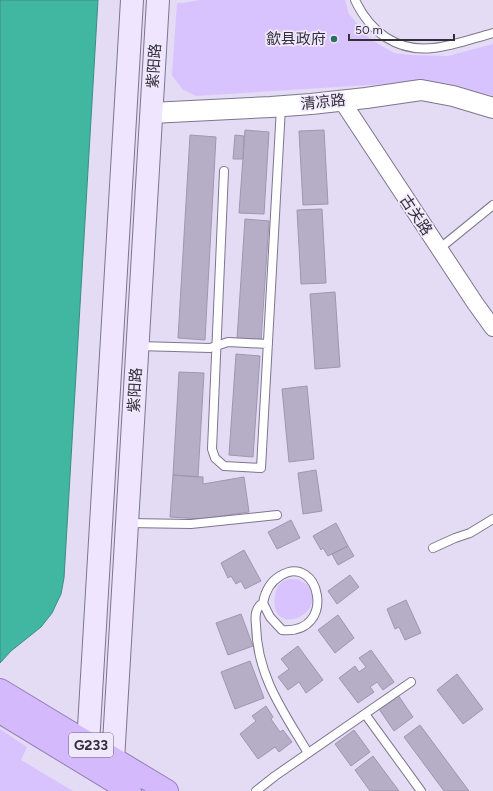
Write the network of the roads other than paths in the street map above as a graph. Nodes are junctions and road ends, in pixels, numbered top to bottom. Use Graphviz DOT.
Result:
graph roads {
  1 [pos="132,0"];
  2 [pos="158,0"];
  3 [pos="355,0"];
  4 [pos="493,32"];
  5 [pos="342,101"];
  6 [pos="281,107"];
  7 [pos="493,108"];
  8 [pos="151,113"];
  9 [pos="224,171"];
  10 [pos="493,205"];
  11 [pos="439,249"];
  12 [pos="493,328"];
  13 [pos="268,344"];
  14 [pos="137,346"];
  15 [pos="216,346"];
  16 [pos="276,515"];
  17 [pos="493,519"];
  18 [pos="127,523"];
  19 [pos="433,548"];
  20 [pos="264,604"];
  21 [pos="411,682"];
  22 [pos="5,704"];
  23 [pos="365,714"];
  24 [pos="89,744"];
  25 [pos="308,753"];
  26 [pos="113,758"];
  27 [pos="87,765"];
  28 [pos="112,780"];
  29 [pos="130,791"];
  30 [pos="167,791"];
  31 [pos="256,791"];
  32 [pos="421,791"];
  1 -- 24 [label="main road, 紫阳路"];
  2 -- 8 [label="main road, 紫阳路"];
  3 -- 4 [label="lane"];
  5 -- 6 [label="street, 清凉路"];
  5 -- 7 [label="street, 清凉路"];
  5 -- 11 [label="street, 古关路"];
  6 -- 8 [label="street, 清凉路"];
  6 -- 13 [label="lane"];
  8 -- 14 [label="main road, 紫阳路"];
  9 -- 15 [label="lane"];
  10 -- 11 [label="lane"];
  11 -- 12 [label="street, 古关路"];
  13 -- 15 [label="lane"];
  13 -- 15 [label="lane"];
  14 -- 15 [label="lane"];
  14 -- 18 [label="main road, 紫阳路"];
  16 -- 18 [label="lane"];
  17 -- 19 [label="lane"];
  18 -- 26 [label="main road, 紫阳路"];
  20 -- 20 [label="lane"];
  20 -- 25 [label="lane"];
  21 -- 23 [label="lane"];
  22 -- 24 [label="highway, G233"];
  22 -- 27 [label="highway, G233"];
  23 -- 25 [label="lane"];
  23 -- 32 [label="lane"];
  24 -- 26 [label="highway, G233"];
  24 -- 27 [label="main road, 紫阳路"];
  25 -- 31 [label="lane"];
  26 -- 28 [label="main road, 紫阳路"];
  26 -- 30 [label="highway, G233"];
  27 -- 28 [label="highway, G233"];
  28 -- 29 [label="highway, G233"];
}
